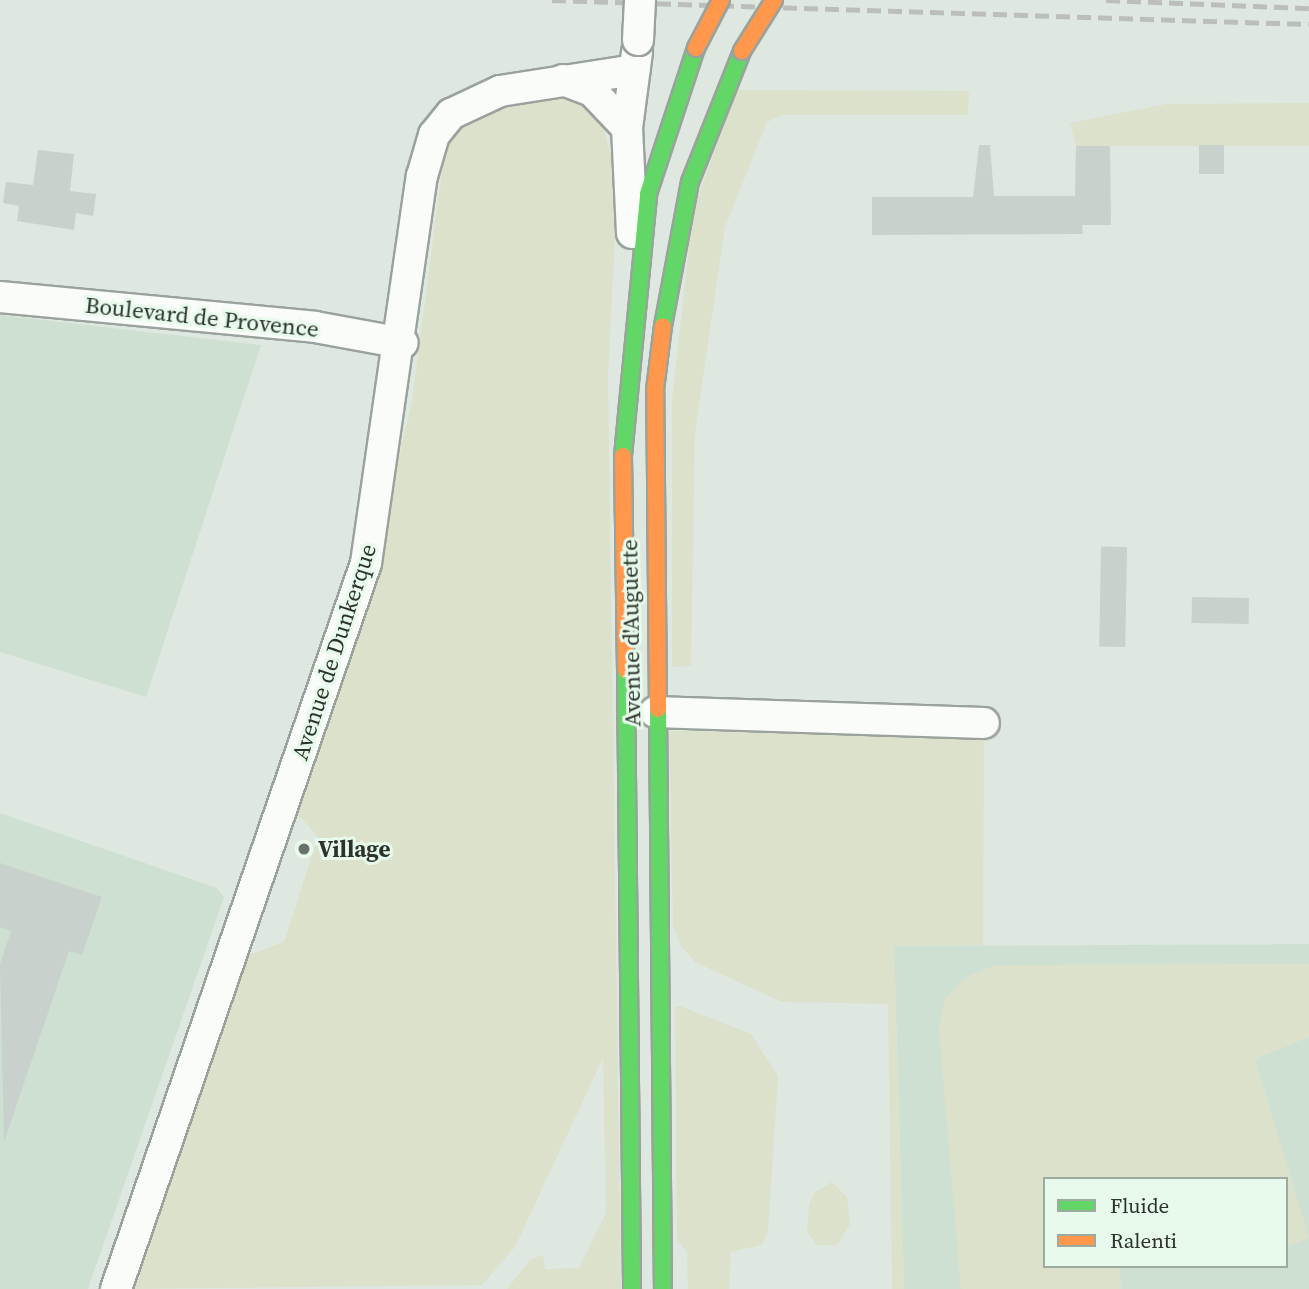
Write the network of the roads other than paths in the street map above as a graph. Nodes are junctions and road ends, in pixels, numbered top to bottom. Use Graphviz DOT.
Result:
graph roads {
  1 [pos="640,0"];
  2 [pos="721,0"];
  3 [pos="774,0"];
  4 [pos="636,55"];
  5 [pos="563,80"];
  6 [pos="627,128"];
  7 [pos="636,264"];
  8 [pos="0,297"];
  9 [pos="403,344"];
  10 [pos="655,712"];
  11 [pos="984,723"];
  12 [pos="116,1289"];
  13 [pos="632,1289"];
  14 [pos="663,1289"];
  1 -- 4 [label="street, bridge"];
  2 -- 7 [label="main road, Avenue d'Auguette, bridge"];
  3 -- 10 [label="main road, Avenue d'Auguette, bridge"];
  4 -- 5 [label="street, Avenue de Dunkerque"];
  4 -- 6 [label="street"];
  5 -- 6 [label="street, Avenue de Dunkerque"];
  5 -- 9 [label="street, Avenue de Dunkerque"];
  6 -- 7 [label="street"];
  7 -- 13 [label="main road, Avenue d'Auguette"];
  8 -- 9 [label="street, Boulevard de Provence"];
  9 -- 12 [label="street, Avenue de Dunkerque"];
  10 -- 11 [label="street"];
  10 -- 14 [label="main road, Avenue d'Auguette"];
}
